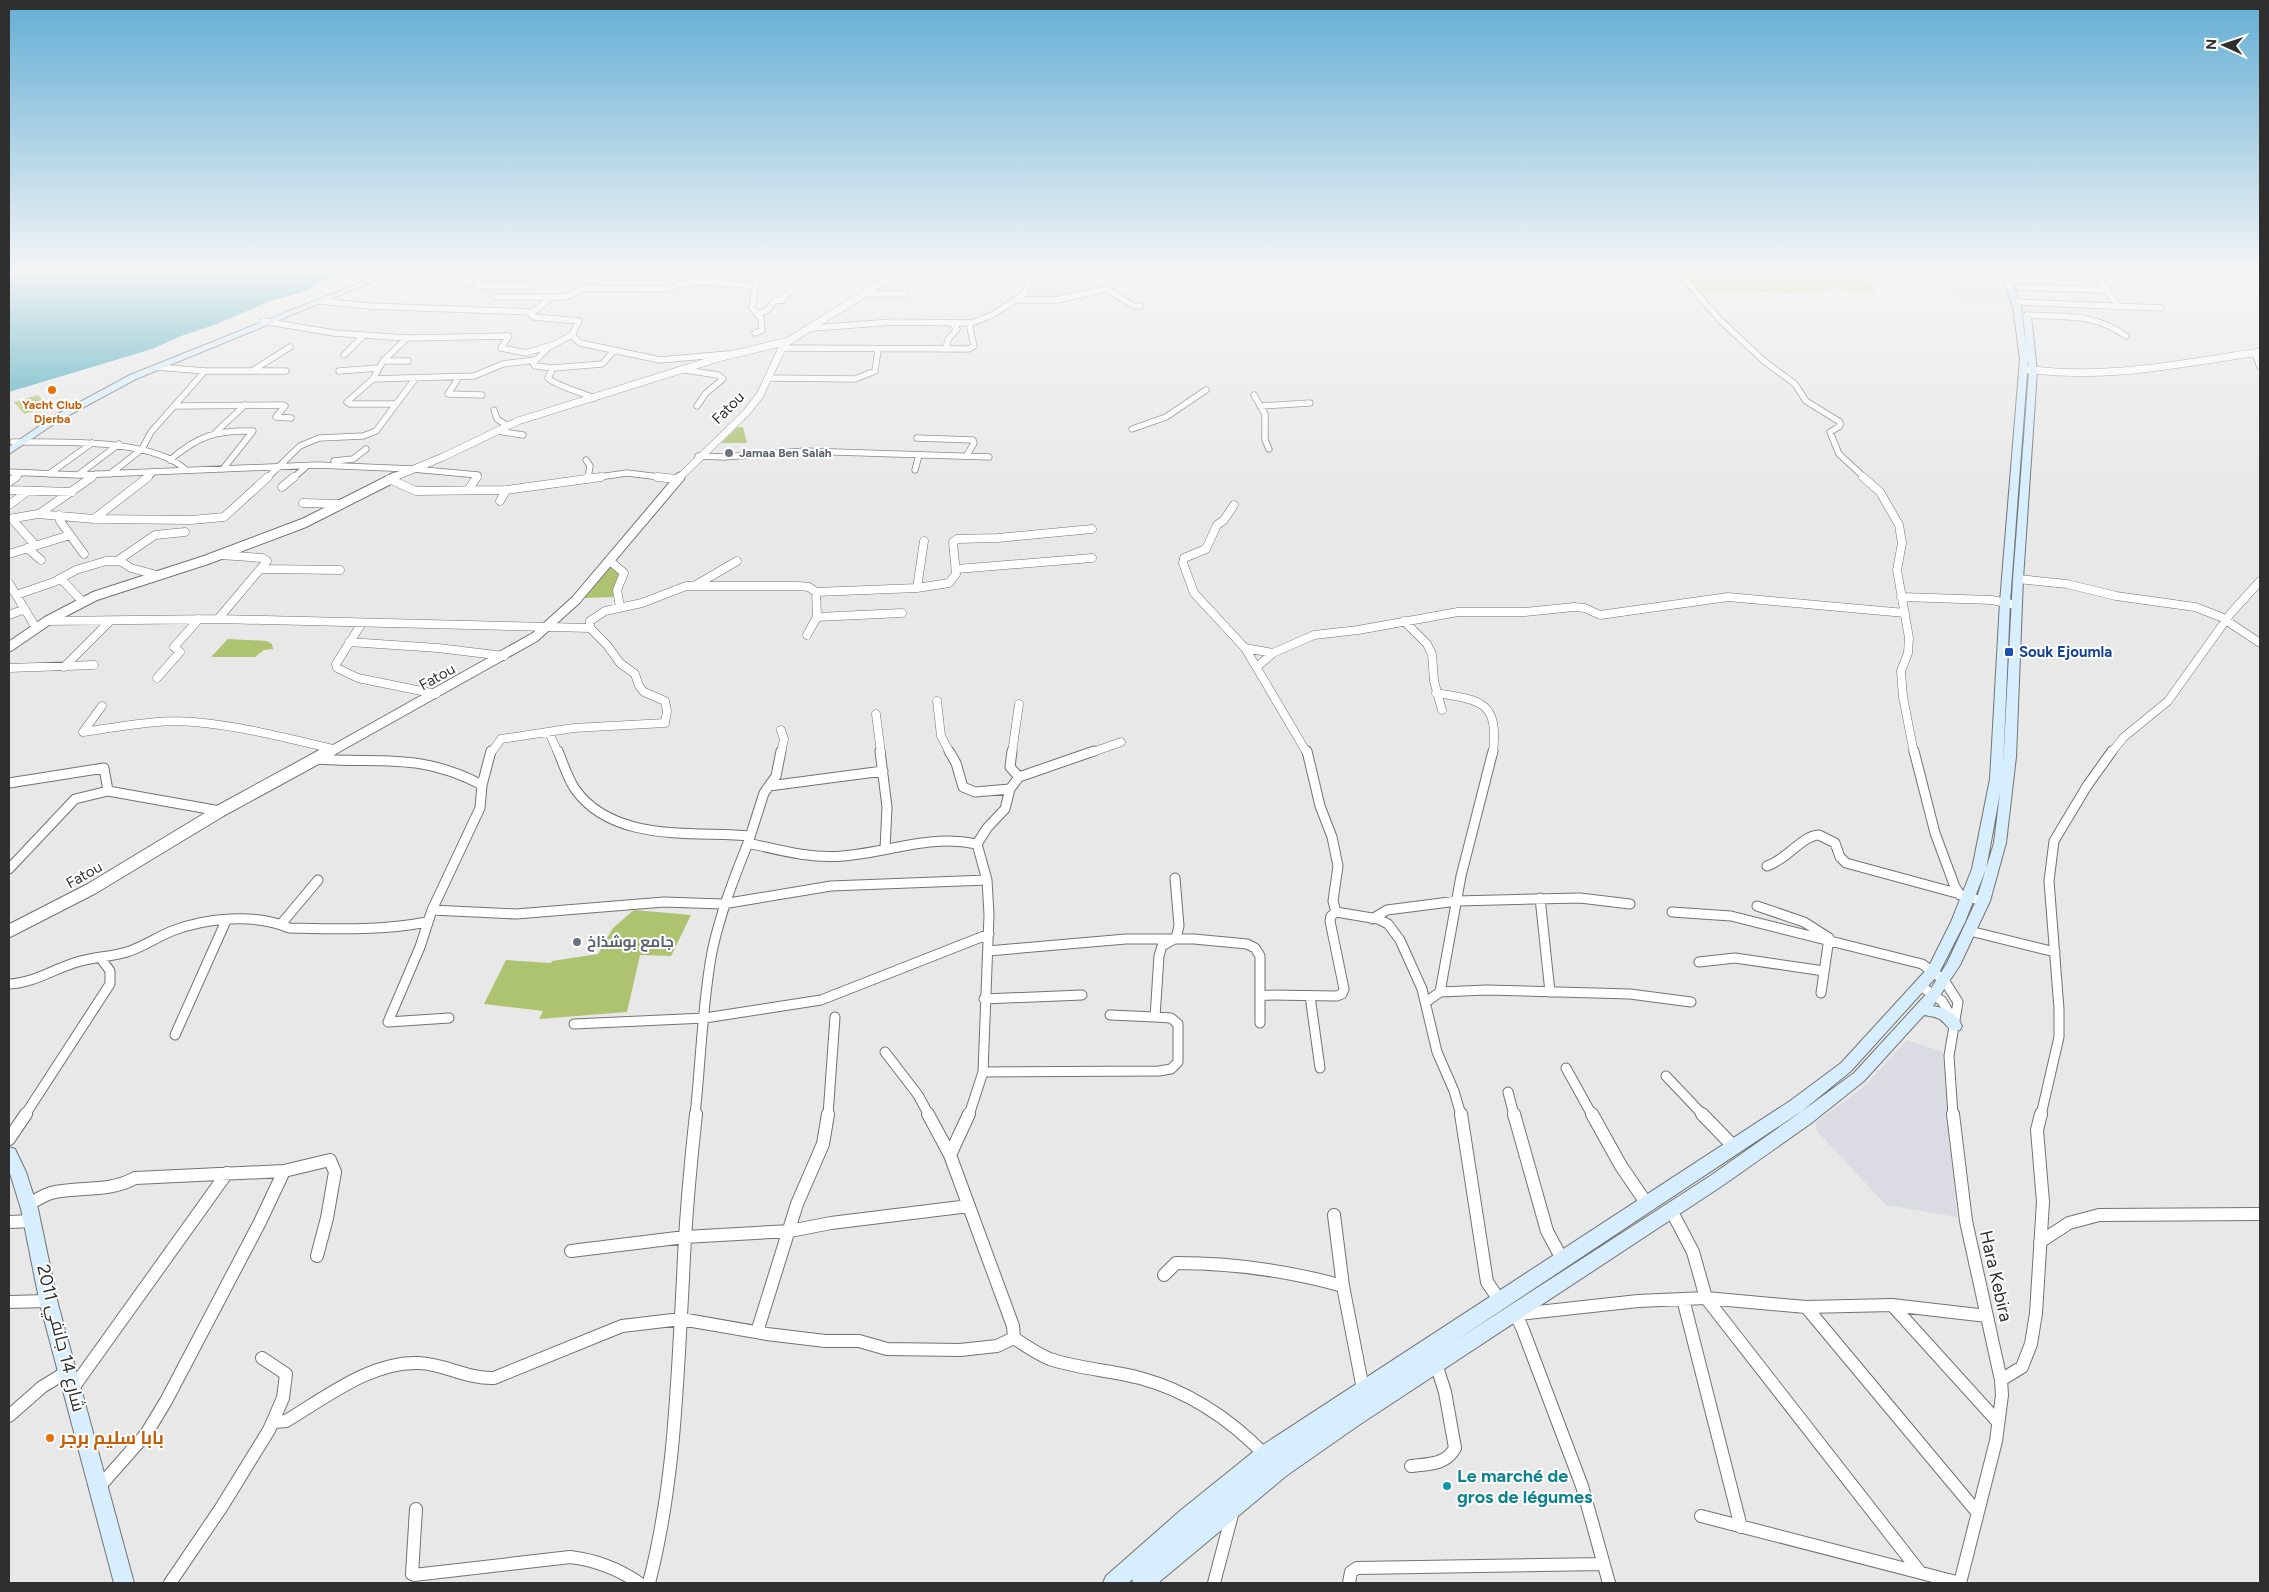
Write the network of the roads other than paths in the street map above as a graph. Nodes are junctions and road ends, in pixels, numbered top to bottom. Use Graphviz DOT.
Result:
graph roads {
  1 [pos="211,343"];
  2 [pos="213,343"];
  3 [pos="355,343"];
  4 [pos="401,343"];
  5 [pos="504,343"];
  6 [pos="573,343"];
  7 [pos="581,343"];
  8 [pos="788,343"];
  9 [pos="947,343"];
  10 [pos="972,343"];
  11 [pos="1745,343"];
  12 [pos="2029,343"];
  13 [pos="557,344"];
  14 [pos="784,346"];
  15 [pos="290,347"];
  16 [pos="946,348"];
  17 [pos="878,350"];
  18 [pos="613,352"];
  19 [pos="2258,352"];
  20 [pos="732,354"];
  21 [pos="344,355"];
  22 [pos="535,360"];
  23 [pos="383,361"];
  24 [pos="408,361"];
  25 [pos="157,367"];
  26 [pos="2260,367"];
  27 [pos="378,368"];
  28 [pos="553,368"];
  29 [pos="339,370"];
  30 [pos="685,370"];
  31 [pos="205,371"];
  32 [pos="252,371"];
  33 [pos="286,371"];
  34 [pos="2034,372"];
  35 [pos="459,377"];
  36 [pos="768,378"];
  37 [pos="416,379"];
  38 [pos="373,380"];
  39 [pos="1206,390"];
  40 [pos="482,395"];
  41 [pos="1254,395"];
  42 [pos="594,398"];
  43 [pos="1310,403"];
  44 [pos="394,404"];
  45 [pos="245,405"];
  46 [pos="175,406"];
  47 [pos="697,406"];
  48 [pos="1260,406"];
  49 [pos="494,410"];
  50 [pos="291,418"];
  51 [pos="508,426"];
  52 [pos="1132,429"];
  53 [pos="497,431"];
  54 [pos="216,432"];
  55 [pos="523,435"];
  56 [pos="917,438"];
  57 [pos="92,442"];
  58 [pos="14,443"];
  59 [pos="119,444"];
  60 [pos="142,449"];
  61 [pos="366,449"];
  62 [pos="1269,449"];
  63 [pos="9,451"];
  64 [pos="919,455"];
  65 [pos="967,455"];
  66 [pos="698,456"];
  67 [pos="990,457"];
  68 [pos="170,460"];
  69 [pos="586,460"];
  70 [pos="307,466"];
  71 [pos="282,467"];
  72 [pos="223,468"];
  73 [pos="413,469"];
  74 [pos="186,470"];
  75 [pos="915,470"];
  76 [pos="9,472"];
  77 [pos="21,473"];
  78 [pos="153,473"];
  79 [pos="49,474"];
  80 [pos="96,474"];
  81 [pos="110,474"];
  82 [pos="78,475"];
  83 [pos="389,479"];
  84 [pos="588,479"];
  85 [pos="677,479"];
  86 [pos="9,482"];
  87 [pos="282,487"];
  88 [pos="9,490"];
  89 [pos="468,490"];
  90 [pos="506,490"];
  91 [pos="28,491"];
  92 [pos="72,492"];
  93 [pos="500,501"];
  94 [pos="303,503"];
  95 [pos="341,504"];
  96 [pos="9,505"];
  97 [pos="1234,505"];
  98 [pos="38,514"];
  99 [pos="59,515"];
  100 [pos="10,519"];
  101 [pos="94,519"];
  102 [pos="1092,529"];
  103 [pos="185,532"];
  104 [pos="70,535"];
  105 [pos="924,541"];
  106 [pos="2015,542"];
  107 [pos="35,545"];
  108 [pos="27,548"];
  109 [pos="9,554"];
  110 [pos="84,554"];
  111 [pos="222,555"];
  112 [pos="1092,558"];
  113 [pos="41,560"];
  114 [pos="737,560"];
  115 [pos="116,561"];
  116 [pos="610,561"];
  117 [pos="263,569"];
  118 [pos="957,569"];
  119 [pos="340,570"];
  120 [pos="157,575"];
  121 [pos="61,578"];
  122 [pos="2018,579"];
  123 [pos="2260,581"];
  124 [pos="696,585"];
  125 [pos="10,586"];
  126 [pos="917,588"];
  127 [pos="816,592"];
  128 [pos="16,596"];
  129 [pos="1901,597"];
  130 [pos="83,602"];
  131 [pos="2010,604"];
  132 [pos="620,607"];
  133 [pos="25,609"];
  134 [pos="902,613"];
  135 [pos="1905,613"];
  136 [pos="9,615"];
  137 [pos="816,617"];
  138 [pos="2229,618"];
  139 [pos="199,619"];
  140 [pos="218,619"];
  141 [pos="48,621"];
  142 [pos="110,621"];
  143 [pos="1404,621"];
  144 [pos="362,623"];
  145 [pos="36,628"];
  146 [pos="590,628"];
  147 [pos="546,629"];
  148 [pos="807,635"];
  149 [pos="349,642"];
  150 [pos="2260,643"];
  151 [pos="9,647"];
  152 [pos="1245,648"];
  153 [pos="1273,653"];
  154 [pos="504,656"];
  155 [pos="94,665"];
  156 [pos="1258,666"];
  157 [pos="64,667"];
  158 [pos="9,668"];
  159 [pos="157,678"];
  160 [pos="1436,693"];
  161 [pos="436,694"];
  162 [pos="937,702"];
  163 [pos="1019,704"];
  164 [pos="102,706"];
  165 [pos="1442,710"];
  166 [pos="876,714"];
  167 [pos="781,730"];
  168 [pos="548,732"];
  169 [pos="1121,742"];
  170 [pos="333,750"];
  171 [pos="2003,755"];
  172 [pos="316,760"];
  173 [pos="487,767"];
  174 [pos="883,771"];
  175 [pos="464,776"];
  176 [pos="1019,776"];
  177 [pos="9,783"];
  178 [pos="482,785"];
  179 [pos="770,786"];
  180 [pos="1010,789"];
  181 [pos="108,791"];
  182 [pos="220,811"];
  183 [pos="749,839"];
  184 [pos="977,844"];
  185 [pos="885,849"];
  186 [pos="1767,866"];
  187 [pos="9,869"];
  188 [pos="1175,878"];
  189 [pos="318,880"];
  190 [pos="987,880"];
  191 [pos="1964,896"];
  192 [pos="1540,898"];
  193 [pos="1458,900"];
  194 [pos="1983,901"];
  195 [pos="723,904"];
  196 [pos="1630,904"];
  197 [pos="1757,906"];
  198 [pos="432,910"];
  199 [pos="1336,912"];
  200 [pos="1672,912"];
  201 [pos="1372,918"];
  202 [pos="427,922"];
  203 [pos="225,923"];
  204 [pos="282,923"];
  205 [pos="9,931"];
  206 [pos="1970,931"];
  207 [pos="989,934"];
  208 [pos="1176,938"];
  209 [pos="1829,938"];
  210 [pos="988,951"];
  211 [pos="2055,952"];
  212 [pos="100,957"];
  213 [pos="1699,962"];
  214 [pos="1824,971"];
  215 [pos="1938,975"];
  216 [pos="9,984"];
  217 [pos="1921,986"];
  218 [pos="1440,992"];
  219 [pos="1550,992"];
  220 [pos="1821,993"];
  221 [pos="1935,994"];
  222 [pos="1082,995"];
  223 [pos="1261,995"];
  224 [pos="1310,996"];
  225 [pos="984,1000"];
  226 [pos="1426,1002"];
  227 [pos="1691,1002"];
  228 [pos="1921,1009"];
  229 [pos="1110,1015"];
  230 [pos="835,1017"];
  231 [pos="1155,1017"];
  232 [pos="449,1018"];
  233 [pos="705,1018"];
  234 [pos="574,1024"];
  235 [pos="1260,1024"];
  236 [pos="1955,1026"];
  237 [pos="175,1036"];
  238 [pos="885,1052"];
  239 [pos="1846,1067"];
  240 [pos="1320,1068"];
  241 [pos="1566,1068"];
  242 [pos="983,1072"];
  243 [pos="1666,1076"];
  244 [pos="1859,1077"];
  245 [pos="1508,1092"];
  246 [pos="9,1139"];
  247 [pos="1735,1148"];
  248 [pos="9,1154"];
  249 [pos="950,1155"];
  250 [pos="284,1171"];
  251 [pos="227,1173"];
  252 [pos="1647,1204"];
  253 [pos="969,1206"];
  254 [pos="1671,1210"];
  255 [pos="32,1212"];
  256 [pos="2260,1214"];
  257 [pos="1334,1215"];
  258 [pos="9,1222"];
  259 [pos="790,1231"];
  260 [pos="685,1237"];
  261 [pos="2040,1242"];
  262 [pos="571,1251"];
  263 [pos="317,1256"];
  264 [pos="1563,1261"];
  265 [pos="1164,1275"];
  266 [pos="1342,1286"];
  267 [pos="1706,1298"];
  268 [pos="1683,1299"];
  269 [pos="1500,1301"];
  270 [pos="9,1302"];
  271 [pos="48,1302"];
  272 [pos="1892,1305"];
  273 [pos="1806,1307"];
  274 [pos="1512,1315"];
  275 [pos="1987,1316"];
  276 [pos="681,1319"];
  277 [pos="758,1332"];
  278 [pos="1014,1338"];
  279 [pos="262,1358"];
  280 [pos="1436,1364"];
  281 [pos="71,1380"];
  282 [pos="2001,1380"];
  283 [pos="1363,1389"];
  284 [pos="9,1416"];
  285 [pos="1997,1421"];
  286 [pos="275,1422"];
  287 [pos="1265,1455"];
  288 [pos="1411,1466"];
  289 [pos="100,1486"];
  290 [pos="1234,1506"];
  291 [pos="416,1509"];
  292 [pos="1977,1512"];
  293 [pos="1701,1516"];
  294 [pos="1741,1527"];
  295 [pos="1604,1564"];
  296 [pos="1918,1571"];
  297 [pos="124,1583"];
  298 [pos="170,1583"];
  299 [pos="639,1583"];
  300 [pos="649,1583"];
  301 [pos="1113,1583"];
  302 [pos="1142,1583"];
  303 [pos="1214,1583"];
  304 [pos="1349,1583"];
  305 [pos="1609,1583"];
  306 [pos="1960,1583"];
  1 -- 58 [label="main road"];
  2 -- 25 [label="main road"];
  3 -- 21 [label="street"];
  4 -- 23 [label="street"];
  5 -- 13 [label="street"];
  6 -- 13 [label="street"];
  7 -- 18 [label="street"];
  8 -- 14 [label="street"];
  9 -- 16 [label="street"];
  10 -- 16 [label="street"];
  11 -- 129 [label="street"];
  12 -- 34 [label="main road"];
  13 -- 22 [label="street"];
  14 -- 17 [label="street"];
  14 -- 20 [label="street"];
  14 -- 36 [label="street, Fatou"];
  15 -- 32 [label="street"];
  16 -- 17 [label="street"];
  17 -- 36 [label="street"];
  18 -- 20 [label="street"];
  18 -- 28 [label="street"];
  19 -- 26 [label="street"];
  19 -- 34 [label="street"];
  20 -- 30 [label="street"];
  22 -- 28 [label="street"];
  22 -- 35 [label="street"];
  23 -- 24 [label="street"];
  23 -- 27 [label="street"];
  25 -- 31 [label="street"];
  25 -- 58 [label="main road"];
  27 -- 29 [label="street"];
  27 -- 38 [label="street"];
  28 -- 42 [label="street"];
  30 -- 42 [label="street"];
  30 -- 47 [label="street"];
  31 -- 32 [label="street"];
  31 -- 46 [label="street"];
  32 -- 33 [label="street"];
  34 -- 106 [label="main road"];
  35 -- 37 [label="street"];
  35 -- 40 [label="street"];
  36 -- 66 [label="street, Fatou"];
  37 -- 38 [label="street"];
  37 -- 44 [label="street"];
  38 -- 44 [label="street"];
  39 -- 52 [label="street"];
  41 -- 48 [label="street"];
  42 -- 51 [label="street"];
  43 -- 48 [label="street"];
  44 -- 71 [label="street"];
  45 -- 46 [label="street"];
  45 -- 50 [label="street"];
  45 -- 54 [label="street"];
  46 -- 60 [label="street"];
  48 -- 62 [label="street"];
  49 -- 51 [label="street"];
  51 -- 53 [label="street"];
  53 -- 55 [label="street"];
  53 -- 73 [label="street"];
  54 -- 68 [label="street"];
  54 -- 72 [label="street"];
  56 -- 65 [label="street"];
  57 -- 58 [label="street"];
  57 -- 59 [label="street"];
  57 -- 79 [label="street"];
  58 -- 63 [label="main road"];
  59 -- 60 [label="street"];
  59 -- 82 [label="street"];
  60 -- 68 [label="street"];
  60 -- 81 [label="street"];
  61 -- 71 [label="street"];
  64 -- 65 [label="street"];
  64 -- 66 [label="street"];
  64 -- 75 [label="street"];
  65 -- 67 [label="street"];
  66 -- 85 [label="street, Fatou"];
  68 -- 74 [label="street"];
  69 -- 84 [label="street"];
  70 -- 71 [label="street"];
  70 -- 73 [label="street"];
  70 -- 87 [label="street"];
  71 -- 72 [label="street"];
  71 -- 101 [label="street"];
  72 -- 74 [label="street"];
  73 -- 83 [label="street"];
  73 -- 89 [label="street"];
  74 -- 78 [label="street"];
  76 -- 77 [label="street"];
  77 -- 79 [label="street"];
  77 -- 86 [label="street"];
  78 -- 81 [label="street"];
  78 -- 101 [label="street"];
  79 -- 82 [label="street"];
  80 -- 81 [label="street"];
  80 -- 82 [label="street"];
  80 -- 92 [label="street"];
  83 -- 89 [label="street"];
  83 -- 95 [label="street"];
  84 -- 85 [label="street"];
  84 -- 90 [label="street"];
  85 -- 116 [label="street, Fatou"];
  88 -- 91 [label="street"];
  89 -- 90 [label="street"];
  90 -- 93 [label="street"];
  91 -- 92 [label="street"];
  91 -- 96 [label="street"];
  92 -- 98 [label="street"];
  94 -- 95 [label="street"];
  95 -- 111 [label="street"];
  97 -- 152 [label="street"];
  98 -- 99 [label="street"];
  98 -- 100 [label="street"];
  99 -- 101 [label="street"];
  99 -- 104 [label="street"];
  100 -- 107 [label="street"];
  102 -- 118 [label="street"];
  103 -- 115 [label="street"];
  104 -- 107 [label="street"];
  104 -- 110 [label="street"];
  105 -- 126 [label="street"];
  106 -- 122 [label="main road"];
  106 -- 131 [label="main road"];
  107 -- 108 [label="street"];
  108 -- 109 [label="street"];
  108 -- 113 [label="street"];
  111 -- 117 [label="street"];
  111 -- 120 [label="street"];
  112 -- 118 [label="street"];
  114 -- 124 [label="street"];
  115 -- 120 [label="street"];
  115 -- 121 [label="street"];
  116 -- 132 [label="street"];
  116 -- 147 [label="street, Fatou"];
  117 -- 119 [label="street"];
  117 -- 140 [label="street"];
  118 -- 126 [label="street"];
  120 -- 130 [label="street"];
  121 -- 128 [label="street"];
  121 -- 130 [label="street"];
  122 -- 131 [label="main road"];
  122 -- 138 [label="street"];
  123 -- 138 [label="street"];
  124 -- 127 [label="street"];
  124 -- 132 [label="street"];
  125 -- 128 [label="street"];
  126 -- 127 [label="street"];
  127 -- 137 [label="street"];
  128 -- 133 [label="street"];
  129 -- 131 [label="street"];
  129 -- 135 [label="street"];
  130 -- 141 [label="street"];
  131 -- 171 [label="main road"];
  132 -- 146 [label="street"];
  133 -- 136 [label="street"];
  133 -- 145 [label="street"];
  134 -- 137 [label="street"];
  135 -- 143 [label="street"];
  135 -- 191 [label="street"];
  137 -- 148 [label="street"];
  138 -- 150 [label="street"];
  138 -- 211 [label="street"];
  139 -- 140 [label="street"];
  139 -- 142 [label="street"];
  139 -- 159 [label="street"];
  140 -- 144 [label="street"];
  141 -- 142 [label="street"];
  141 -- 145 [label="street"];
  142 -- 157 [label="street"];
  143 -- 153 [label="street"];
  143 -- 160 [label="street"];
  144 -- 147 [label="street"];
  144 -- 149 [label="street"];
  145 -- 151 [label="street"];
  146 -- 147 [label="street"];
  146 -- 168 [label="street"];
  147 -- 154 [label="street, Fatou"];
  149 -- 154 [label="street"];
  149 -- 161 [label="street"];
  152 -- 153 [label="street"];
  152 -- 156 [label="street"];
  153 -- 156 [label="street"];
  154 -- 161 [label="street, Fatou"];
  155 -- 157 [label="street"];
  156 -- 199 [label="street"];
  157 -- 158 [label="street"];
  160 -- 165 [label="street"];
  160 -- 193 [label="street"];
  161 -- 170 [label="street, Fatou"];
  162 -- 180 [label="street"];
  163 -- 176 [label="street"];
  164 -- 170 [label="street"];
  166 -- 174 [label="street"];
  167 -- 179 [label="street"];
  168 -- 173 [label="street"];
  168 -- 183 [label="street"];
  169 -- 176 [label="street"];
  170 -- 172 [label="street, Fatou"];
  171 -- 191 [label="main road"];
  171 -- 194 [label="main road"];
  172 -- 175 [label="street"];
  172 -- 182 [label="street, Fatou"];
  173 -- 175 [label="street"];
  173 -- 178 [label="street"];
  174 -- 179 [label="street"];
  174 -- 185 [label="street"];
  175 -- 178 [label="street"];
  176 -- 180 [label="street"];
  177 -- 181 [label="street"];
  178 -- 198 [label="street"];
  179 -- 183 [label="street"];
  180 -- 184 [label="street"];
  181 -- 182 [label="street"];
  181 -- 187 [label="street"];
  182 -- 205 [label="street, Fatou"];
  183 -- 185 [label="street"];
  183 -- 195 [label="street"];
  184 -- 185 [label="street"];
  184 -- 190 [label="street"];
  186 -- 191 [label="street"];
  188 -- 208 [label="street"];
  189 -- 204 [label="street"];
  190 -- 195 [label="street"];
  190 -- 207 [label="street"];
  191 -- 194 [label="street"];
  191 -- 215 [label="main road"];
  192 -- 193 [label="street"];
  192 -- 196 [label="street"];
  192 -- 219 [label="street"];
  193 -- 201 [label="street"];
  193 -- 218 [label="street"];
  194 -- 206 [label="main road"];
  195 -- 198 [label="street"];
  195 -- 233 [label="street"];
  197 -- 209 [label="street"];
  198 -- 202 [label="street"];
  199 -- 201 [label="street"];
  199 -- 224 [label="street"];
  200 -- 209 [label="street"];
  201 -- 226 [label="street"];
  202 -- 204 [label="street"];
  202 -- 232 [label="street"];
  203 -- 204 [label="street"];
  203 -- 212 [label="street"];
  203 -- 237 [label="street"];
  206 -- 211 [label="street"];
  206 -- 215 [label="main road"];
  207 -- 210 [label="street"];
  207 -- 233 [label="street"];
  208 -- 210 [label="street"];
  208 -- 223 [label="street"];
  208 -- 231 [label="street"];
  209 -- 214 [label="street"];
  209 -- 215 [label="street"];
  210 -- 225 [label="street"];
  211 -- 261 [label="street"];
  212 -- 216 [label="street"];
  212 -- 246 [label="street"];
  213 -- 214 [label="street"];
  214 -- 220 [label="street"];
  215 -- 217 [label="main road"];
  215 -- 221 [label="main road"];
  215 -- 236 [label="street, Hara Kebira"];
  217 -- 221 [label="street"];
  217 -- 239 [label="main road"];
  218 -- 219 [label="street"];
  218 -- 226 [label="street"];
  219 -- 227 [label="street"];
  221 -- 228 [label="main road"];
  221 -- 236 [label="street"];
  222 -- 225 [label="street"];
  223 -- 224 [label="street"];
  223 -- 235 [label="street"];
  224 -- 240 [label="street"];
  225 -- 242 [label="street"];
  226 -- 269 [label="street"];
  228 -- 236 [label="main road"];
  228 -- 244 [label="main road"];
  229 -- 231 [label="street"];
  230 -- 259 [label="street"];
  231 -- 242 [label="street"];
  233 -- 234 [label="street"];
  233 -- 260 [label="street"];
  236 -- 275 [label="street, Hara Kebira"];
  238 -- 249 [label="street"];
  239 -- 244 [label="main road"];
  239 -- 247 [label="main road"];
  241 -- 252 [label="street"];
  242 -- 249 [label="street"];
  243 -- 247 [label="street"];
  244 -- 254 [label="main road"];
  245 -- 264 [label="street"];
  247 -- 252 [label="main road"];
  248 -- 255 [label="main road, شارع 14 جانفي 2011"];
  249 -- 253 [label="street"];
  250 -- 251 [label="street"];
  250 -- 263 [label="street"];
  250 -- 289 [label="street"];
  251 -- 255 [label="street"];
  251 -- 281 [label="street"];
  252 -- 264 [label="main road"];
  253 -- 259 [label="street"];
  253 -- 278 [label="street"];
  254 -- 267 [label="street"];
  254 -- 274 [label="main road"];
  255 -- 258 [label="street"];
  255 -- 271 [label="main road, شارع 14 جانفي 2011"];
  256 -- 261 [label="street"];
  257 -- 266 [label="street"];
  259 -- 260 [label="street"];
  259 -- 277 [label="street"];
  260 -- 262 [label="street"];
  260 -- 276 [label="street"];
  261 -- 282 [label="street"];
  264 -- 269 [label="main road"];
  265 -- 266 [label="street"];
  266 -- 283 [label="street"];
  267 -- 268 [label="street"];
  267 -- 273 [label="street"];
  267 -- 296 [label="street"];
  268 -- 274 [label="street"];
  268 -- 294 [label="street"];
  269 -- 274 [label="main road"];
  269 -- 283 [label="main road"];
  270 -- 271 [label="street"];
  271 -- 281 [label="main road, شارع 14 جانفي 2011"];
  272 -- 273 [label="street"];
  272 -- 275 [label="street"];
  272 -- 285 [label="street"];
  273 -- 292 [label="street"];
  274 -- 280 [label="main road"];
  274 -- 295 [label="street"];
  275 -- 282 [label="street, Hara Kebira"];
  276 -- 277 [label="street"];
  276 -- 286 [label="street"];
  276 -- 300 [label="street"];
  277 -- 278 [label="street"];
  278 -- 287 [label="street"];
  279 -- 286 [label="street"];
  280 -- 288 [label="street"];
  280 -- 290 [label="main road"];
  281 -- 284 [label="street"];
  281 -- 289 [label="main road, شارع 14 جانفي 2011"];
  282 -- 285 [label="street, Hara Kebira"];
  283 -- 287 [label="main road"];
  285 -- 292 [label="street, Hara Kebira"];
  286 -- 298 [label="street"];
  287 -- 301 [label="main road"];
  289 -- 297 [label="main road, شارع 14 جانفي 2011"];
  290 -- 302 [label="main road"];
  290 -- 303 [label="street"];
  291 -- 299 [label="street"];
  292 -- 306 [label="street, Hara Kebira"];
  293 -- 294 [label="street"];
  294 -- 296 [label="street"];
  295 -- 304 [label="street"];
  295 -- 305 [label="street"];
  296 -- 306 [label="street"];
}
